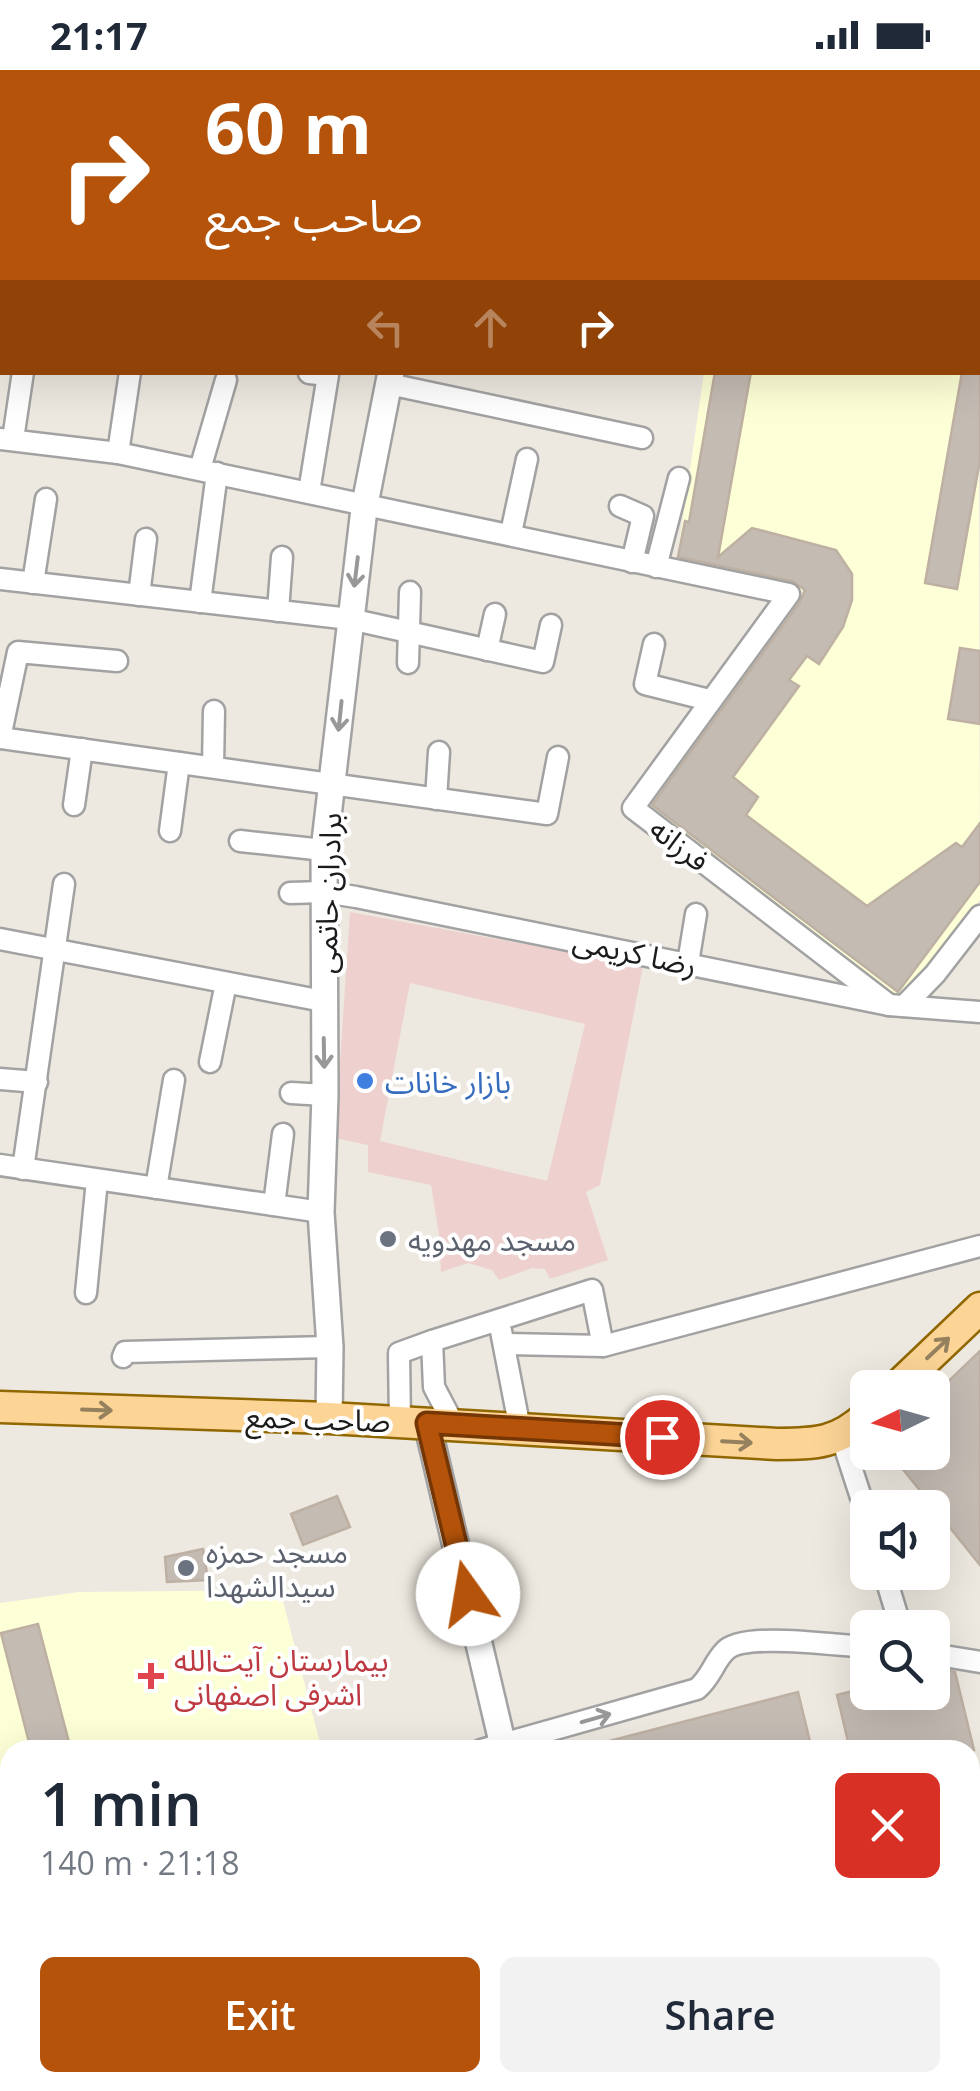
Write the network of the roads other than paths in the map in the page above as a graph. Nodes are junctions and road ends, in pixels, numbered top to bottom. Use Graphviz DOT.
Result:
graph roads {
  1 [pos="22,375"];
  2 [pos="130,375"];
  3 [pos="328,375"];
  4 [pos="390,378"];
  5 [pos="226,380"];
  6 [pos="642,438"];
  7 [pos="7,439"];
  8 [pos="118,453"];
  9 [pos="527,459"];
  10 [pos="208,471"];
  11 [pos="680,478"];
  12 [pos="309,492"];
  13 [pos="46,499"];
  14 [pos="365,504"];
  15 [pos="620,506"];
  16 [pos="511,533"];
  17 [pos="146,539"];
  18 [pos="282,557"];
  19 [pos="632,562"];
  20 [pos="656,567"];
  21 [pos="0,579"];
  22 [pos="33,583"];
  23 [pos="410,592"];
  24 [pos="139,595"];
  25 [pos="200,602"];
  26 [pos="278,611"];
  27 [pos="494,614"];
  28 [pos="350,619"];
  29 [pos="552,625"];
  30 [pos="410,632"];
  31 [pos="654,644"];
  32 [pos="487,650"];
  33 [pos="117,661"];
  34 [pos="408,663"];
  35 [pos="6,679"];
  36 [pos="710,700"];
  37 [pos="214,710"];
  38 [pos="0,738"];
  39 [pos="82,750"];
  40 [pos="439,752"];
  41 [pos="558,757"];
  42 [pos="179,763"];
  43 [pos="213,767"];
  44 [pos="332,784"];
  45 [pos="436,799"];
  46 [pos="74,805"];
  47 [pos="170,831"];
  48 [pos="240,840"];
  49 [pos="324,850"];
  50 [pos="64,884"];
  51 [pos="290,892"];
  52 [pos="324,892"];
  53 [pos="696,914"];
  54 [pos="980,916"];
  55 [pos="0,939"];
  56 [pos="57,950"];
  57 [pos="688,963"];
  58 [pos="226,983"];
  59 [pos="322,1000"];
  60 [pos="896,1006"];
  61 [pos="980,1012"];
  62 [pos="210,1062"];
  63 [pos="0,1079"];
  64 [pos="174,1080"];
  65 [pos="37,1082"];
  66 [pos="291,1092"];
  67 [pos="325,1094"];
  68 [pos="283,1134"];
  69 [pos="0,1165"];
  70 [pos="23,1169"];
  71 [pos="97,1180"];
  72 [pos="156,1188"];
  73 [pos="274,1205"];
  74 [pos="321,1212"];
  75 [pos="980,1246"];
  76 [pos="86,1294"];
  77 [pos="980,1308"];
  78 [pos="499,1319"];
  79 [pos="432,1340"];
  80 [pos="504,1344"];
  81 [pos="330,1346"];
  82 [pos="603,1346"];
  83 [pos="123,1357"];
  84 [pos="915,1370"];
  85 [pos="0,1407"];
  86 [pos="330,1418"];
  87 [pos="427,1423"];
  88 [pos="520,1429"];
  89 [pos="850,1429"];
  90 [pos="842,1436"];
  91 [pos="859,1490"];
  92 [pos="850,1646"];
  93 [pos="950,1657"];
  94 [pos="980,1662"];
  95 [pos="494,1740"];
  96 [pos="523,1740"];
  1 -- 7 [label="street"];
  2 -- 8 [label="street"];
  3 -- 12 [label="street"];
  4 -- 6 [label="street"];
  4 -- 14 [label="street, برادران حاتمی"];
  5 -- 10 [label="street"];
  7 -- 8 [label="street"];
  8 -- 10 [label="street"];
  9 -- 16 [label="street"];
  10 -- 12 [label="street"];
  10 -- 25 [label="street"];
  11 -- 20 [label="street"];
  12 -- 14 [label="street"];
  13 -- 22 [label="street"];
  14 -- 16 [label="street"];
  14 -- 28 [label="street, برادران حاتمی, one-way"];
  15 -- 19 [label="street"];
  16 -- 19 [label="street"];
  17 -- 24 [label="street"];
  18 -- 26 [label="street"];
  19 -- 20 [label="street"];
  20 -- 36 [label="street, فرزانه"];
  21 -- 22 [label="street"];
  22 -- 24 [label="street"];
  23 -- 30 [label="street"];
  24 -- 25 [label="street"];
  25 -- 26 [label="street"];
  26 -- 28 [label="street"];
  27 -- 32 [label="street"];
  28 -- 30 [label="street"];
  28 -- 44 [label="street, برادران حاتمی, one-way"];
  29 -- 32 [label="street"];
  30 -- 32 [label="street"];
  30 -- 34 [label="street"];
  31 -- 36 [label="street"];
  33 -- 35 [label="street"];
  35 -- 38 [label="street"];
  36 -- 60 [label="street, فرزانه"];
  37 -- 43 [label="street"];
  38 -- 39 [label="street"];
  39 -- 42 [label="street"];
  39 -- 46 [label="street"];
  40 -- 45 [label="street"];
  41 -- 45 [label="street"];
  42 -- 43 [label="street"];
  42 -- 47 [label="street"];
  43 -- 44 [label="street"];
  44 -- 45 [label="street"];
  44 -- 49 [label="street, برادران حاتمی"];
  48 -- 49 [label="street"];
  49 -- 52 [label="street, برادران حاتمی"];
  50 -- 56 [label="street"];
  51 -- 52 [label="street, رضا کریمی"];
  52 -- 57 [label="street, رضا کریمی"];
  52 -- 59 [label="street, برادران حاتمی"];
  53 -- 57 [label="street"];
  54 -- 60 [label="street"];
  55 -- 56 [label="street"];
  56 -- 58 [label="street"];
  56 -- 65 [label="street"];
  57 -- 60 [label="street, رضا کریمی"];
  58 -- 59 [label="street"];
  58 -- 62 [label="street"];
  59 -- 67 [label="street, برادران حاتمی, one-way"];
  60 -- 61 [label="street, رضا کریمی"];
  63 -- 65 [label="street"];
  64 -- 72 [label="street"];
  65 -- 70 [label="street"];
  66 -- 67 [label="street"];
  67 -- 74 [label="street, برادران حاتمی"];
  68 -- 73 [label="street"];
  69 -- 70 [label="street"];
  70 -- 71 [label="street"];
  71 -- 72 [label="street"];
  71 -- 76 [label="street"];
  72 -- 73 [label="street"];
  73 -- 74 [label="street"];
  74 -- 81 [label="street, برادران حاتمی"];
  75 -- 82 [label="street"];
  84 -- 77 [label="main road, one-way"];
  78 -- 79 [label="street"];
  78 -- 80 [label="street"];
  78 -- 82 [label="street"];
  79 -- 87 [label="street"];
  79 -- 87 [label="street"];
  80 -- 82 [label="street"];
  80 -- 88 [label="street"];
  81 -- 83 [label="street"];
  81 -- 86 [label="street, برادران حاتمی"];
  85 -- 86 [label="main road, صاحب جمع, one-way"];
  86 -- 87 [label="main road, صاحب جمع"];
  87 -- 88 [label="main road, صاحب جمع"];
  87 -- 95 [label="street"];
  88 -- 90 [label="main road, صاحب جمع, one-way"];
  89 -- 90 [label="main road"];
  90 -- 91 [label="street"];
  96 -- 92 [label="street, one-way"];
  93 -- 94 [label="street"];
}
